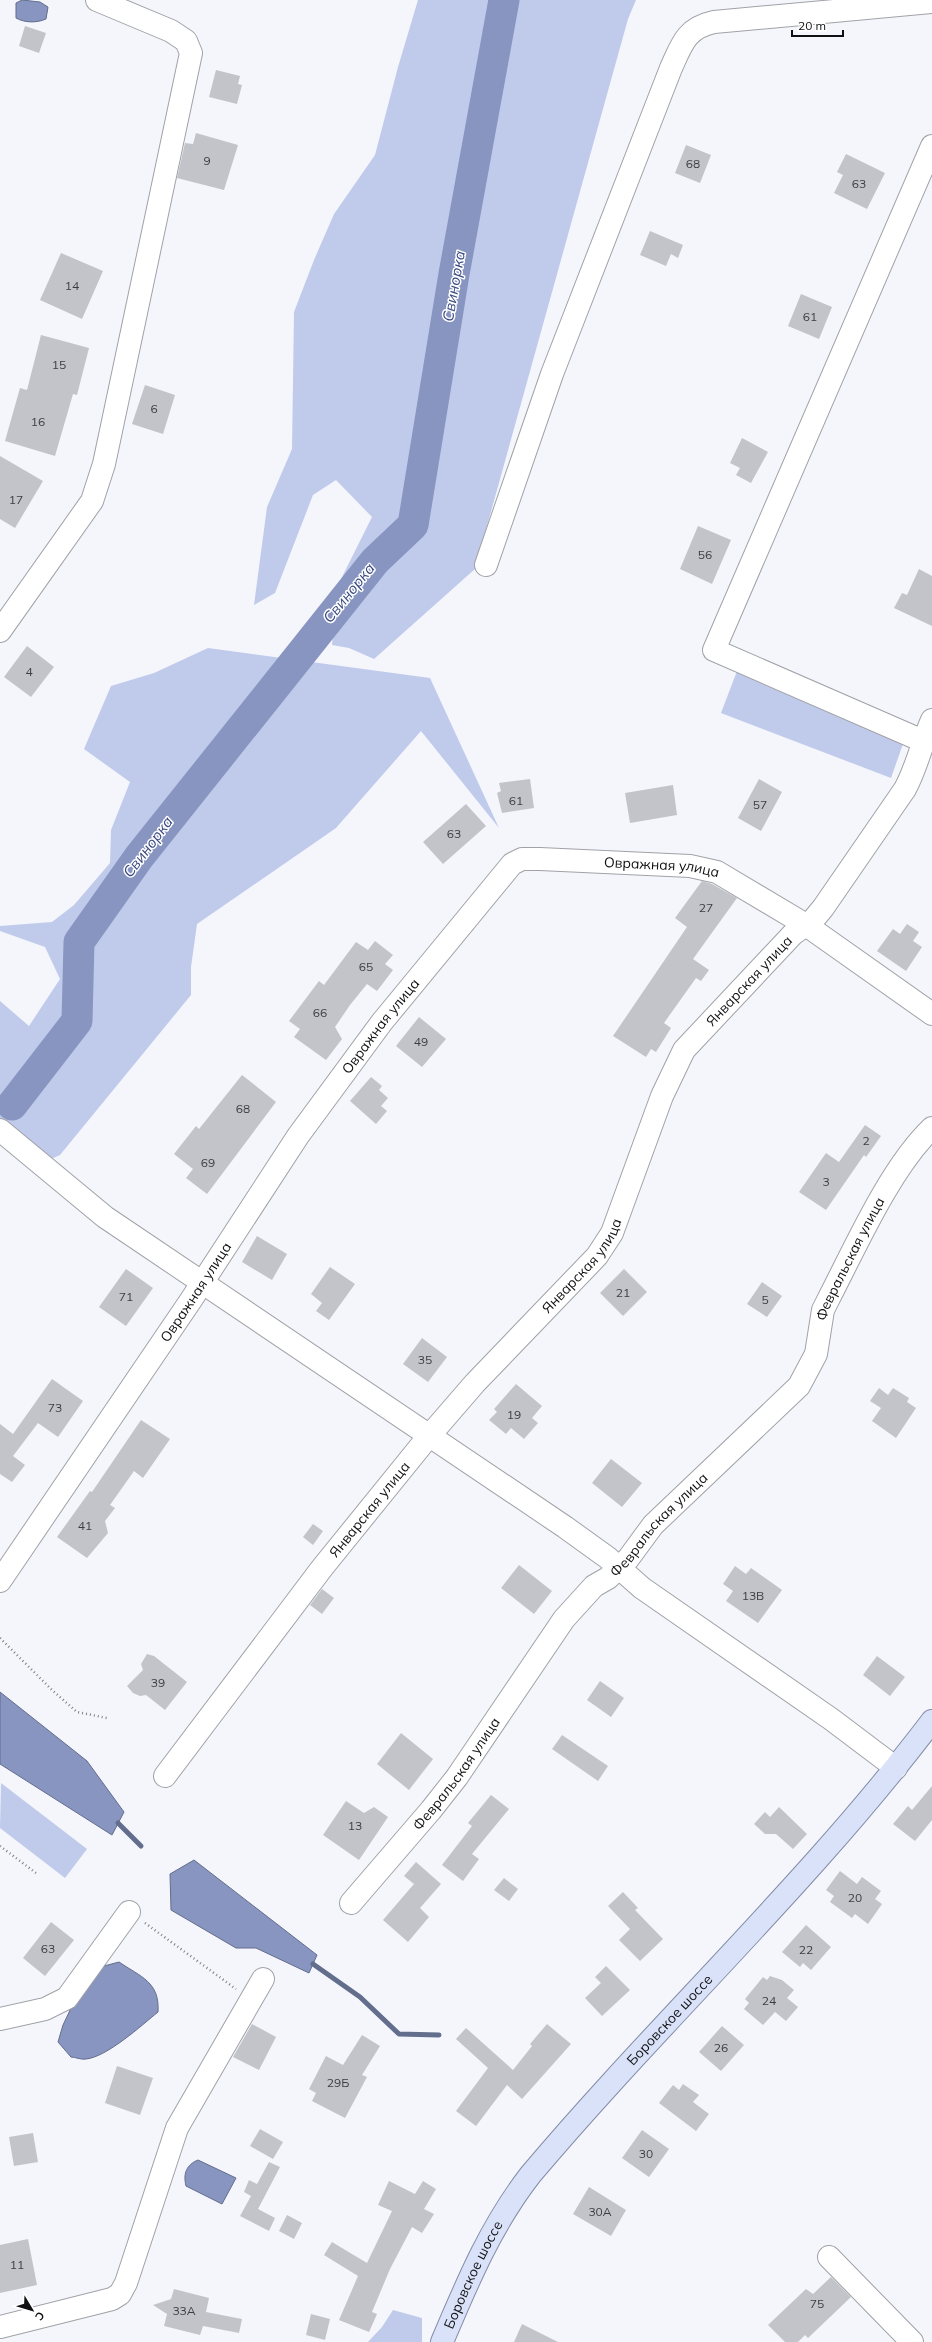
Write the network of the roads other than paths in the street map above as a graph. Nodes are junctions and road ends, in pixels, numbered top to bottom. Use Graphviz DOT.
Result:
graph roads {
  1 [pos="97,0"];
  2 [pos="932,2"];
  3 [pos="932,146"];
  4 [pos="486,564"];
  5 [pos="0,631"];
  6 [pos="932,720"];
  7 [pos="923,741"];
  8 [pos="806,925"];
  9 [pos="932,1014"];
  10 [pos="932,1128"];
  11 [pos="0,1130"];
  12 [pos="203,1282"];
  13 [pos="430,1436"];
  14 [pos="619,1569"];
  15 [pos="0,1581"];
  16 [pos="932,1721"];
  17 [pos="896,1768"];
  18 [pos="165,1776"];
  19 [pos="350,1903"];
  20 [pos="129,1912"];
  21 [pos="263,1979"];
  22 [pos="0,2018"];
  23 [pos="829,2257"];
  24 [pos="0,2327"];
  25 [pos="442,2342"];
  26 [pos="912,2342"];
  1 -- 5 [label="street"];
  2 -- 4 [label="street"];
  3 -- 7 [label="street"];
  6 -- 7 [label="street, Январская улица"];
  7 -- 8 [label="street, Январская улица"];
  8 -- 9 [label="street, Овражная улица"];
  8 -- 12 [label="street, Овражная улица"];
  8 -- 13 [label="street, Январская улица"];
  10 -- 14 [label="street, Февральская улица"];
  11 -- 12 [label="street"];
  12 -- 13 [label="street"];
  12 -- 15 [label="street, Овражная улица"];
  13 -- 14 [label="street"];
  13 -- 18 [label="street, Январская улица"];
  14 -- 17 [label="street"];
  14 -- 19 [label="street, Февральская улица"];
  16 -- 17 [label="main road, Боровское шоссе"];
  17 -- 25 [label="main road, Боровское шоссе"];
  20 -- 22 [label="street"];
  21 -- 24 [label="street"];
  23 -- 26 [label="street"];
}
